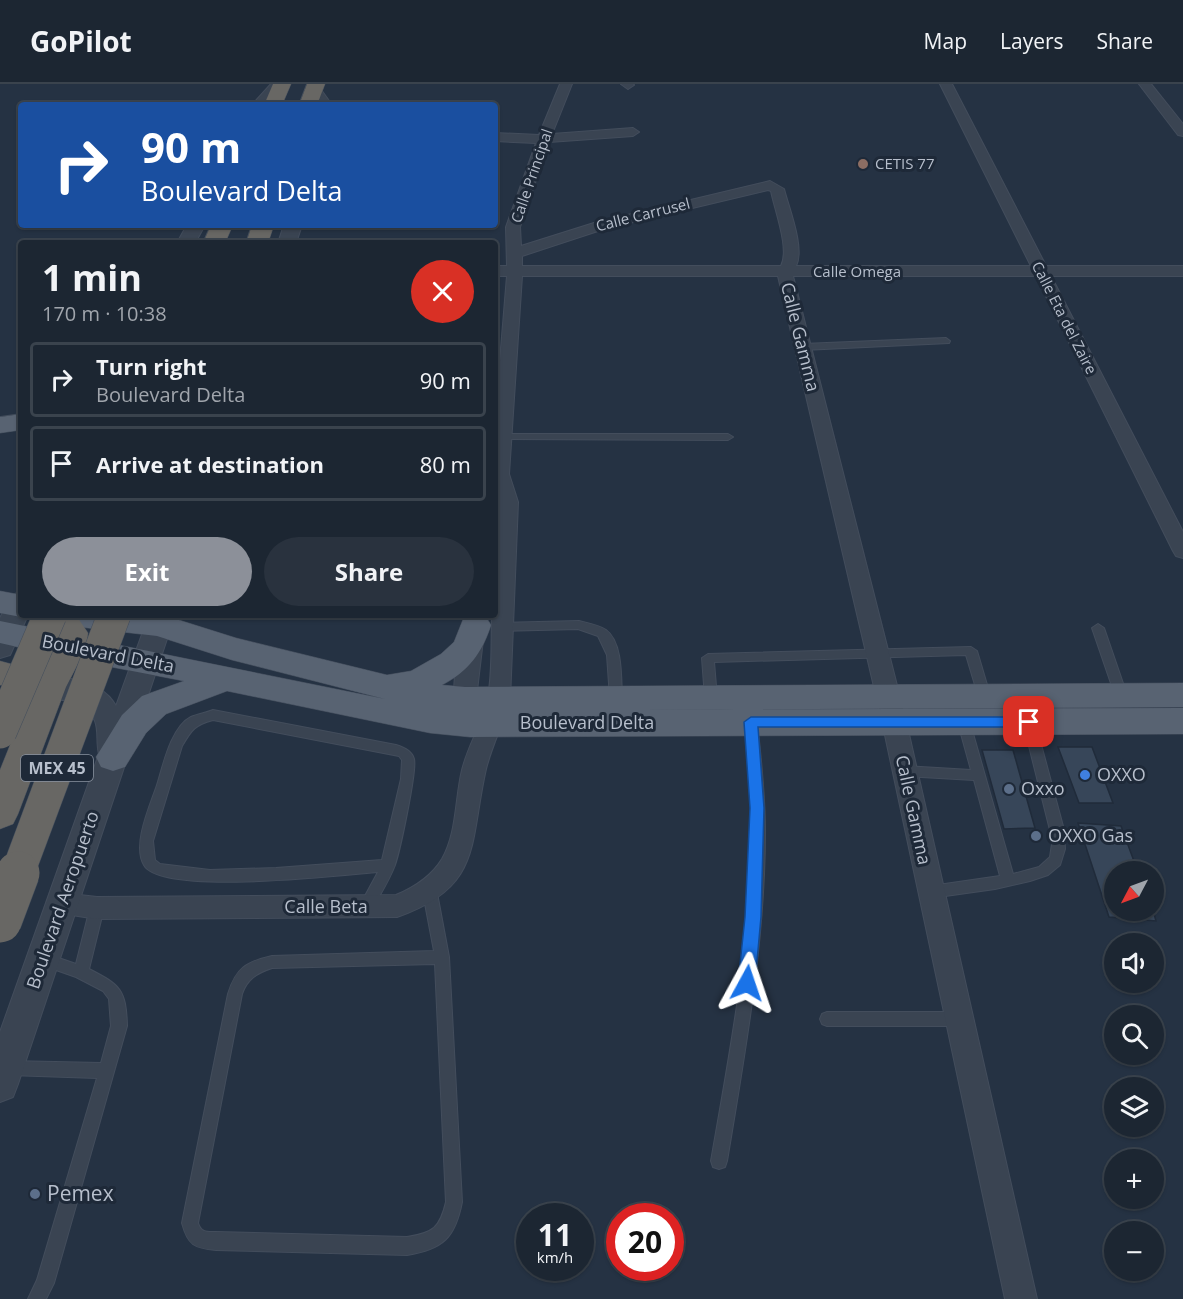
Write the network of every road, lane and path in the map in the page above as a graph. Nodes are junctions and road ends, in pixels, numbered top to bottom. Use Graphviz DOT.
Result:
graph roads {
  1 [pos="281,84"];
  2 [pos="579,84"];
  3 [pos="946,84"];
  4 [pos="1145,84"];
  5 [pos="566,86"];
  6 [pos="315,99"];
  7 [pos="263,102"];
  8 [pos="274,102"];
  9 [pos="372,102"];
  10 [pos="633,132"];
  11 [pos="1183,132"];
  12 [pos="498,137"];
  13 [pos="543,139"];
  14 [pos="774,186"];
  15 [pos="514,253"];
  16 [pos="1183,270"];
  17 [pos="498,271"];
  18 [pos="1041,271"];
  19 [pos="515,272"];
  20 [pos="785,273"];
  21 [pos="946,341"];
  22 [pos="803,346"];
  23 [pos="18,422"];
  24 [pos="0,425"];
  25 [pos="503,437"];
  26 [pos="728,437"];
  27 [pos="0,438"];
  28 [pos="18,438"];
  29 [pos="498,472"];
  30 [pos="498,484"];
  31 [pos="502,502"];
  32 [pos="498,529"];
  33 [pos="1183,551"];
  34 [pos="10,618"];
  35 [pos="49,618"];
  36 [pos="60,618"];
  37 [pos="113,618"];
  38 [pos="124,618"];
  39 [pos="160,620"];
  40 [pos="484,623"];
  41 [pos="1098,628"];
  42 [pos="70,648"];
  43 [pos="876,654"];
  44 [pos="148,661"];
  45 [pos="0,673"];
  46 [pos="226,679"];
  47 [pos="363,681"];
  48 [pos="50,687"];
  49 [pos="984,695"];
  50 [pos="1121,695"];
  51 [pos="1183,695"];
  52 [pos="0,697"];
  53 [pos="615,698"];
  54 [pos="711,698"];
  55 [pos="891,709"];
  56 [pos="481,719"];
  57 [pos="1183,721"];
  58 [pos="751,722"];
  59 [pos="1029,722"];
  60 [pos="964,723"];
  61 [pos="0,732"];
  62 [pos="113,758"];
  63 [pos="904,771"];
  64 [pos="977,775"];
  65 [pos="0,814"];
  66 [pos="388,865"];
  67 [pos="1008,880"];
  68 [pos="430,892"];
  69 [pos="931,892"];
  70 [pos="62,904"];
  71 [pos="366,907"];
  72 [pos="97,908"];
  73 [pos="0,921"];
  74 [pos="442,957"];
  75 [pos="43,958"];
  76 [pos="81,972"];
  77 [pos="827,1019"];
  78 [pos="959,1019"];
  79 [pos="106,1071"];
  80 [pos="3,1076"];
  81 [pos="719,1161"];
  82 [pos="37,1299"];
  83 [pos="1021,1299"];
  1 -- 7 [label="street"];
  1 -- 8 [label="highway"];
  2 -- 5 [label="street"];
  3 -- 18 [label="street, Calle Eta del Zaire"];
  4 -- 11 [label="street"];
  5 -- 13 [label="street, Calle Principal"];
  6 -- 9 [label="lane"];
  10 -- 13 [label="street"];
  12 -- 13 [label="street"];
  13 -- 15 [label="street, Calle Principal"];
  14 -- 15 [label="street, Calle Carrusel"];
  14 -- 20 [label="street, Calle Gamma"];
  15 -- 19 [label="street, Calle Principal"];
  16 -- 18 [label="street, Calle Omega"];
  17 -- 19 [label="street, Calle Omega"];
  18 -- 20 [label="street, Calle Omega"];
  18 -- 33 [label="street, Calle Eta del Zaire"];
  19 -- 20 [label="street, Calle Omega"];
  19 -- 25 [label="street, Calle Beta"];
  20 -- 22 [label="street, Calle Gamma"];
  21 -- 22 [label="lane"];
  22 -- 43 [label="street, Calle Gamma"];
  23 -- 24 [label="main road"];
  25 -- 26 [label="lane"];
  25 -- 29 [label="street, Calle Beta"];
  27 -- 28 [label="main road"];
  30 -- 31 [label="street, Calle Beta"];
  31 -- 32 [label="street, Calle Beta"];
  34 -- 42 [label="main road, Boulevard Delta"];
  35 -- 61 [label="highway, bridge"];
  36 -- 42 [label="highway"];
  37 -- 73 [label="highway, MEX 45, bridge"];
  38 -- 39 [label="main road, Boulevard Delta"];
  39 -- 44 [label="street, Boulevard Aeropuerto"];
  39 -- 47 [label="main road, Boulevard Delta"];
  40 -- 47 [label="main road"];
  40 -- 53 [label="lane"];
  40 -- 56 [label="street, Calle Beta"];
  40 -- 56 [label="street, Calle Beta"];
  41 -- 50 [label="lane"];
  42 -- 44 [label="main road, Boulevard Delta"];
  42 -- 48 [label="highway"];
  43 -- 49 [label="lane"];
  43 -- 54 [label="lane"];
  43 -- 55 [label="street, Calle Gamma"];
  44 -- 46 [label="main road, Boulevard Delta"];
  44 -- 62 [label="street, Boulevard Aeropuerto"];
  45 -- 48 [label="highway"];
  46 -- 56 [label="main road, Boulevard Delta"];
  46 -- 62 [label="main road"];
  47 -- 56 [label="main road, Boulevard Delta"];
  48 -- 52 [label="street"];
  48 -- 62 [label="street"];
  48 -- 65 [label="highway"];
  49 -- 50 [label="main road, Boulevard Delta"];
  49 -- 55 [label="main road, Boulevard Delta"];
  50 -- 51 [label="main road, Boulevard Delta"];
  53 -- 54 [label="main road, Boulevard Delta"];
  53 -- 56 [label="main road, Boulevard Delta"];
  54 -- 55 [label="main road, Boulevard Delta"];
  55 -- 58 [label="main road, Boulevard Delta"];
  55 -- 60 [label="main road, Boulevard Delta"];
  55 -- 63 [label="street, Calle Gamma"];
  56 -- 58 [label="main road, Boulevard Delta"];
  56 -- 68 [label="street, Calle Beta"];
  57 -- 59 [label="main road, Boulevard Delta"];
  58 -- 81 [label="lane"];
  59 -- 60 [label="main road, Boulevard Delta"];
  59 -- 67 [label="lane"];
  60 -- 64 [label="lane"];
  62 -- 70 [label="street, Boulevard Aeropuerto"];
  63 -- 64 [label="lane"];
  63 -- 69 [label="street, Calle Gamma"];
  64 -- 67 [label="lane"];
  66 -- 66 [label="lane"];
  66 -- 71 [label="lane"];
  67 -- 69 [label="lane"];
  68 -- 71 [label="street, Calle Beta"];
  68 -- 74 [label="lane"];
  69 -- 78 [label="street, Calle Gamma"];
  70 -- 72 [label="street, Calle Beta"];
  70 -- 75 [label="street, Boulevard Aeropuerto"];
  71 -- 72 [label="street, Calle Beta"];
  72 -- 76 [label="lane"];
  74 -- 74 [label="lane"];
  75 -- 76 [label="lane"];
  75 -- 80 [label="street, Boulevard Aeropuerto"];
  76 -- 79 [label="lane"];
  77 -- 78 [label="lane"];
  78 -- 83 [label="street, Calle Gamma"];
  79 -- 80 [label="lane"];
  79 -- 82 [label="lane"];
}
